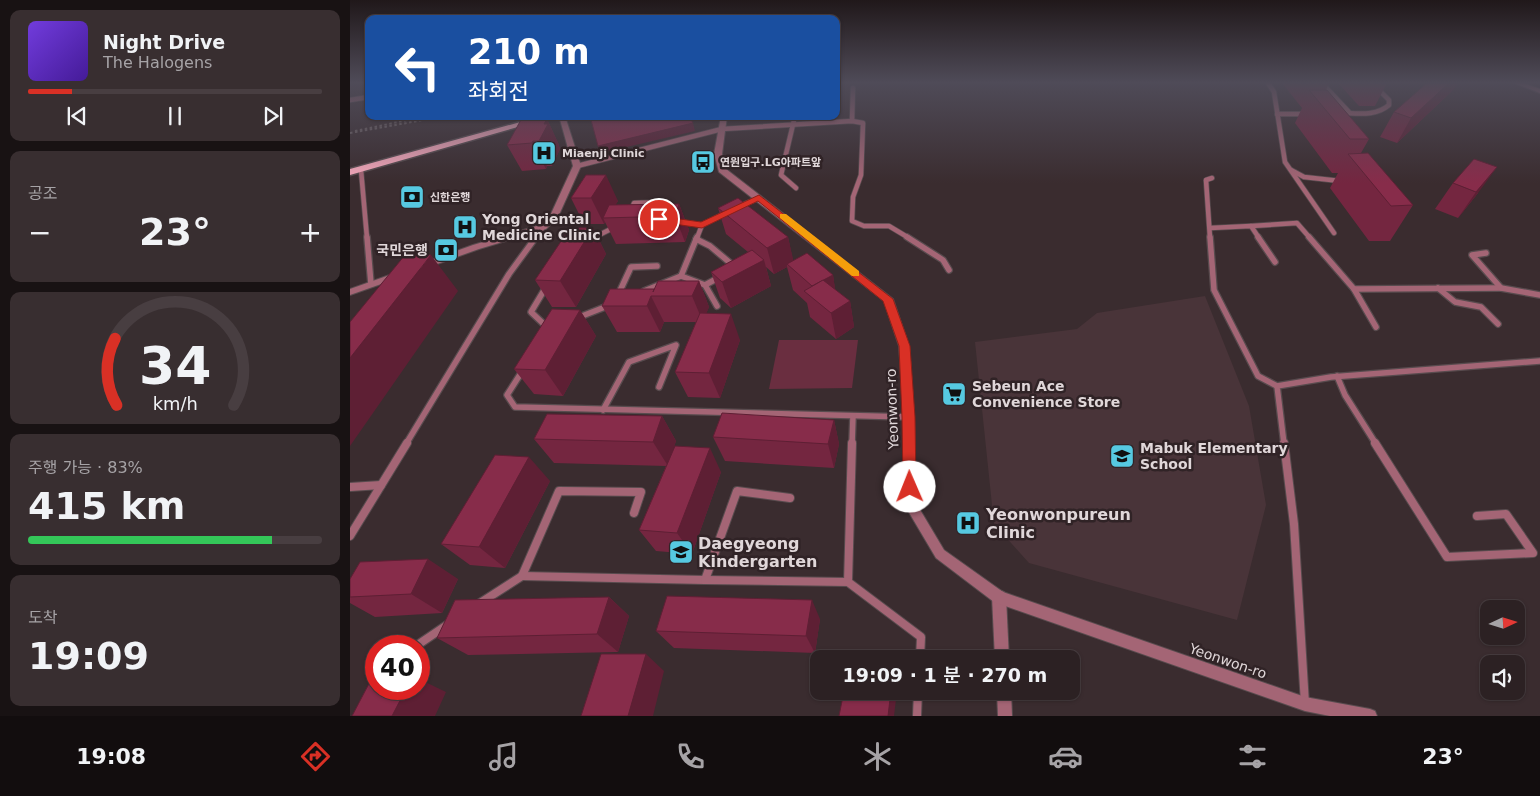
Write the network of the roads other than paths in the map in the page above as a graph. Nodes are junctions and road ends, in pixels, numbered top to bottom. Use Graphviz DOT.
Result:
graph roads {
  1 [pos="852,116"];
  2 [pos="1278,116"];
  3 [pos="538,120"];
  4 [pos="563,120"];
  5 [pos="723,120"];
  6 [pos="794,120"];
  7 [pos="852,121"];
  8 [pos="794,124"];
  9 [pos="722,129"];
  10 [pos="577,166"];
  11 [pos="1289,169"];
  12 [pos="361,170"];
  13 [pos="350,172"];
  14 [pos="1212,178"];
  15 [pos="1346,181"];
  16 [pos="796,188"];
  17 [pos="759,198"];
  18 [pos="659,219"];
  19 [pos="627,220"];
  20 [pos="676,221"];
  21 [pos="618,225"];
  22 [pos="702,225"];
  23 [pos="1250,226"];
  24 [pos="542,227"];
  25 [pos="1210,228"];
  26 [pos="1334,233"];
  27 [pos="696,239"];
  28 [pos="583,243"];
  29 [pos="1486,252"];
  30 [pos="1275,262"];
  31 [pos="657,266"];
  32 [pos="415,269"];
  33 [pos="949,270"];
  34 [pos="406,272"];
  35 [pos="680,276"];
  36 [pos="551,278"];
  37 [pos="371,284"];
  38 [pos="705,285"];
  39 [pos="1438,288"];
  40 [pos="1501,288"];
  41 [pos="1354,289"];
  42 [pos="350,292"];
  43 [pos="638,293"];
  44 [pos="1540,294"];
  45 [pos="622,300"];
  46 [pos="613,303"];
  47 [pos="717,306"];
  48 [pos="567,322"];
  49 [pos="1498,324"];
  50 [pos="558,325"];
  51 [pos="1376,327"];
  52 [pos="549,329"];
  53 [pos="544,337"];
  54 [pos="1540,361"];
  55 [pos="528,362"];
  56 [pos="1337,376"];
  57 [pos="1277,386"];
  58 [pos="659,387"];
  59 [pos="603,410"];
  60 [pos="853,416"];
  61 [pos="909,417"];
  62 [pos="381,485"];
  63 [pos="350,487"];
  64 [pos="790,498"];
  65 [pos="634,513"];
  66 [pos="1477,516"];
  67 [pos="350,536"];
  68 [pos="522,576"];
  69 [pos="705,580"];
  70 [pos="848,582"];
  71 [pos="999,597"];
  72 [pos="473,608"];
  73 [pos="457,619"];
  74 [pos="430,637"];
  75 [pos="920,650"];
  76 [pos="1002,650"];
  77 [pos="918,700"];
  78 [pos="1004,700"];
  79 [pos="1305,704"];
  80 [pos="917,716"];
  81 [pos="1005,716"];
  82 [pos="1370,716"];
  1 -- 7 [label="lane"];
  2 -- 11 [label="lane"];
  3 -- 12 [label="main road"];
  4 -- 10 [label="street"];
  5 -- 9 [label="street, Yeonwon-ro"];
  6 -- 8 [label="lane"];
  7 -- 8 [label="lane"];
  7 -- 33 [label="lane"];
  8 -- 9 [label="lane"];
  8 -- 16 [label="lane"];
  9 -- 10 [label="lane"];
  9 -- 17 [label="street, Yeonwon-ro"];
  10 -- 24 [label="street"];
  11 -- 15 [label="lane"];
  11 -- 26 [label="lane"];
  12 -- 13 [label="main road"];
  12 -- 37 [label="lane"];
  14 -- 25 [label="lane"];
  17 -- 22 [label="lane"];
  17 -- 61 [label="street, Yeonwon-ro"];
  18 -- 19 [label="lane"];
  20 -- 22 [label="lane"];
  21 -- 28 [label="lane"];
  22 -- 27 [label="lane"];
  23 -- 25 [label="lane"];
  23 -- 30 [label="lane"];
  23 -- 41 [label="lane"];
  24 -- 32 [label="street"];
  24 -- 62 [label="lane"];
  25 -- 57 [label="lane"];
  27 -- 35 [label="lane"];
  27 -- 38 [label="lane"];
  29 -- 40 [label="lane"];
  31 -- 46 [label="lane"];
  34 -- 37 [label="street"];
  35 -- 38 [label="lane"];
  35 -- 43 [label="lane"];
  36 -- 52 [label="lane"];
  37 -- 42 [label="street"];
  38 -- 47 [label="lane"];
  39 -- 40 [label="lane"];
  39 -- 41 [label="lane"];
  39 -- 49 [label="lane"];
  40 -- 44 [label="lane"];
  41 -- 51 [label="lane"];
  45 -- 46 [label="lane"];
  46 -- 48 [label="lane"];
  50 -- 52 [label="lane"];
  52 -- 53 [label="lane"];
  54 -- 56 [label="lane"];
  55 -- 59 [label="lane"];
  56 -- 57 [label="lane"];
  56 -- 66 [label="lane"];
  57 -- 79 [label="lane"];
  58 -- 59 [label="lane"];
  59 -- 60 [label="lane"];
  60 -- 61 [label="lane"];
  60 -- 70 [label="lane"];
  61 -- 71 [label="street, Yeonwon-ro"];
  62 -- 63 [label="lane"];
  62 -- 67 [label="lane"];
  64 -- 69 [label="lane"];
  65 -- 68 [label="lane"];
  68 -- 69 [label="lane"];
  68 -- 72 [label="lane"];
  69 -- 70 [label="lane"];
  70 -- 75 [label="lane"];
  71 -- 76 [label="street"];
  71 -- 79 [label="street, Yeonwon-ro"];
  73 -- 74 [label="lane"];
  77 -- 80 [label="lane"];
  78 -- 81 [label="street"];
  79 -- 82 [label="street, Yeonwon-ro"];
}
